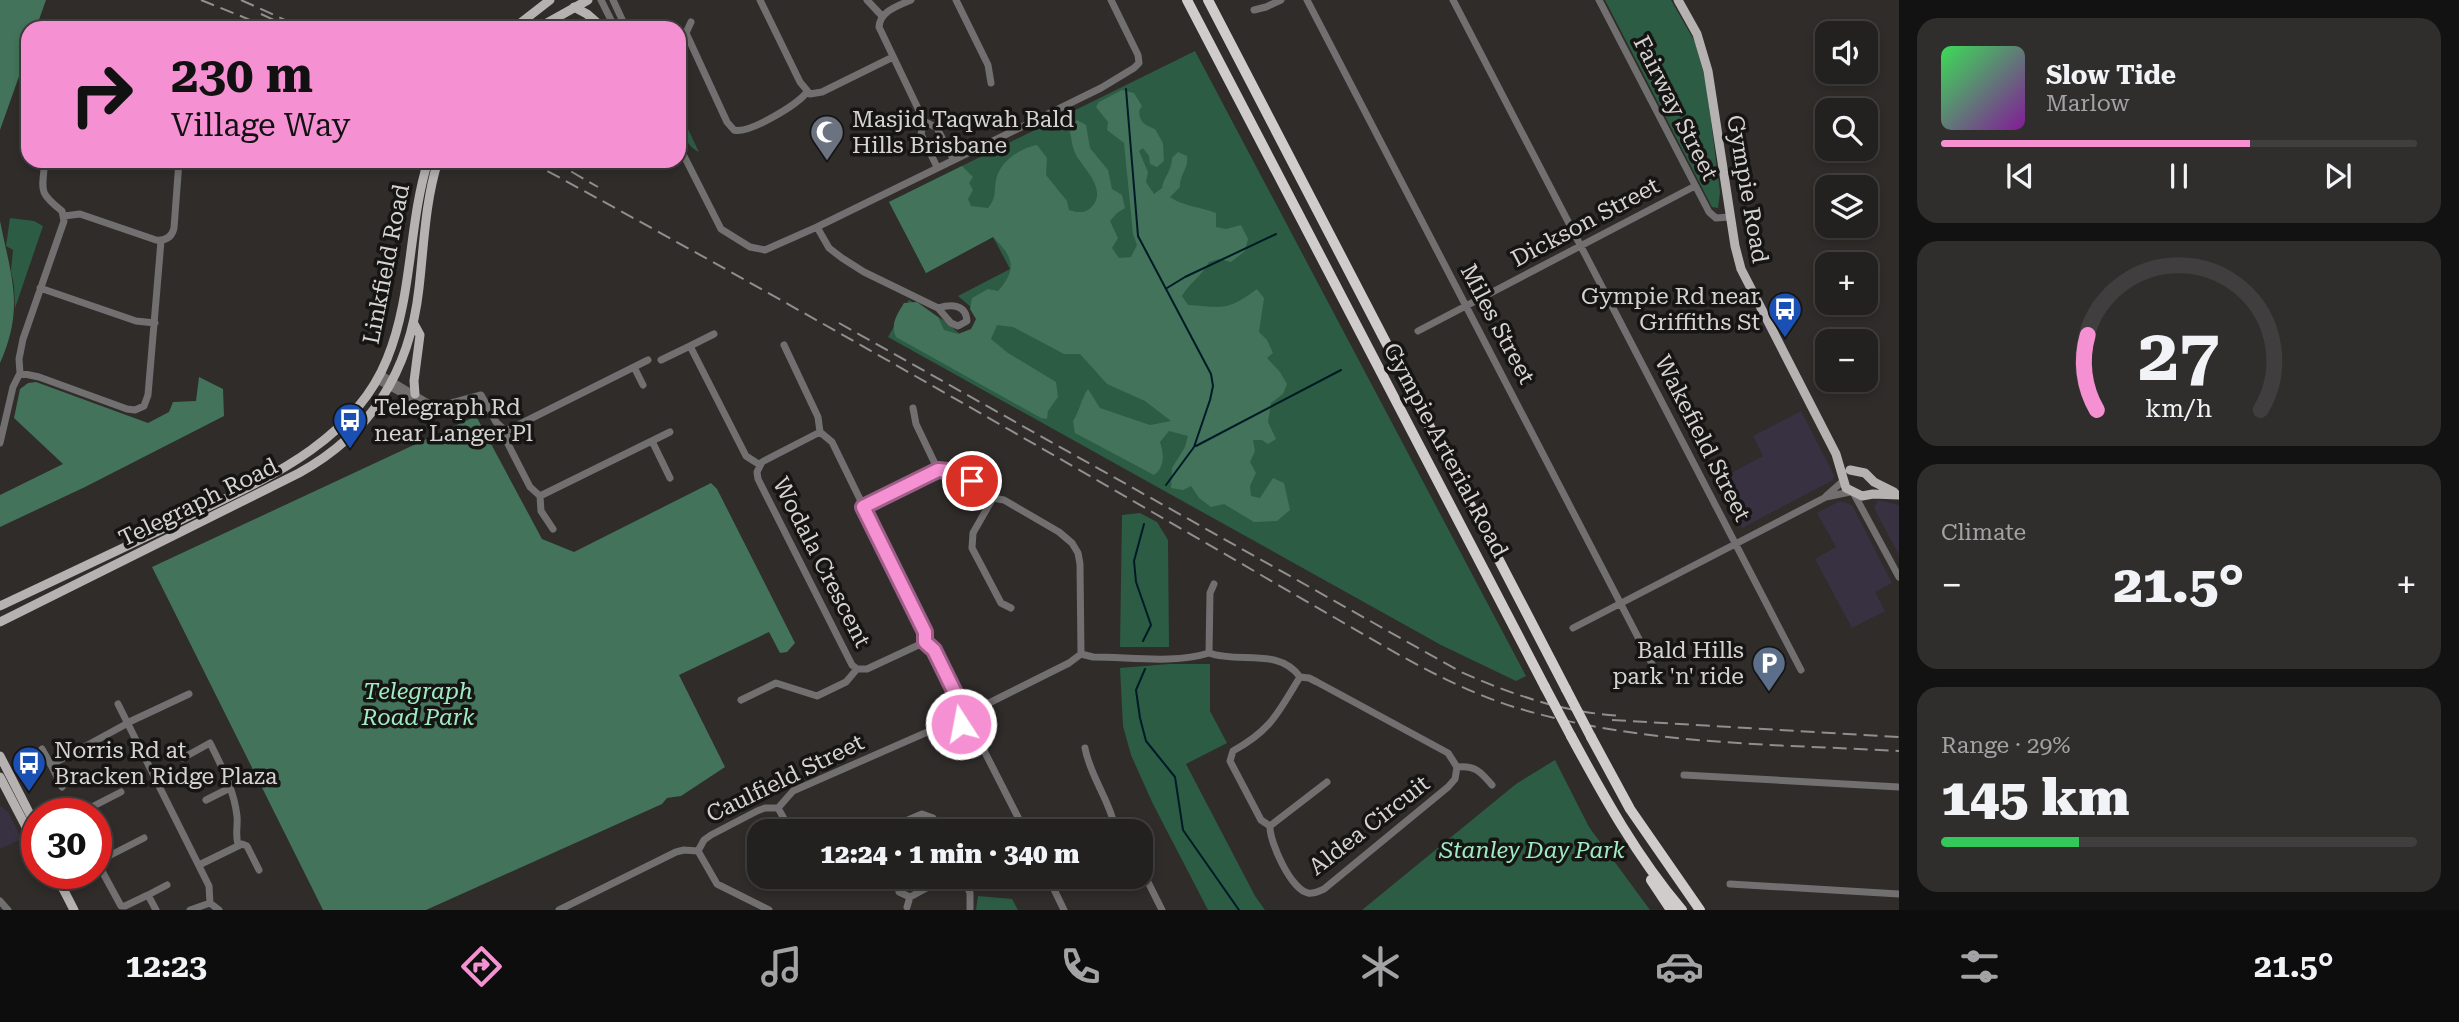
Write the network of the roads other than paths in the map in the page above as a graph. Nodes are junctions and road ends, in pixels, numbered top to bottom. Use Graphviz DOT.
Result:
graph roads {
  1 [pos="587,0"];
  2 [pos="601,0"];
  3 [pos="613,0"];
  4 [pos="760,0"];
  5 [pos="867,0"];
  6 [pos="911,0"];
  7 [pos="956,0"];
  8 [pos="1111,0"];
  9 [pos="1187,0"];
  10 [pos="1208,0"];
  11 [pos="1281,0"];
  12 [pos="1307,0"];
  13 [pos="1453,0"];
  14 [pos="1599,0"];
  15 [pos="1678,0"];
  16 [pos="547,1"];
  17 [pos="574,7"];
  18 [pos="1254,10"];
  19 [pos="882,16"];
  20 [pos="523,21"];
  21 [pos="550,21"];
  22 [pos="596,21"];
  23 [pos="612,21"];
  24 [pos="623,21"];
  25 [pos="691,22"];
  26 [pos="686,28"];
  27 [pos="686,40"];
  28 [pos="893,57"];
  29 [pos="991,83"];
  30 [pos="807,92"];
  31 [pos="925,121"];
  32 [pos="953,159"];
  33 [pos="686,160"];
  34 [pos="937,167"];
  35 [pos="45,168"];
  36 [pos="178,168"];
  37 [pos="426,168"];
  38 [pos="437,168"];
  39 [pos="1695,186"];
  40 [pos="64,216"];
  41 [pos="1730,217"];
  42 [pos="817,227"];
  43 [pos="160,241"];
  44 [pos="1581,246"];
  45 [pos="40,288"];
  46 [pos="1466,305"];
  47 [pos="938,308"];
  48 [pos="155,323"];
  49 [pos="414,324"];
  50 [pos="1419,331"];
  51 [pos="714,334"];
  52 [pos="784,345"];
  53 [pos="690,346"];
  54 [pos="648,360"];
  55 [pos="661,360"];
  56 [pos="634,367"];
  57 [pos="20,373"];
  58 [pos="379,377"];
  59 [pos="391,384"];
  60 [pos="643,385"];
  61 [pos="415,394"];
  62 [pos="428,403"];
  63 [pos="914,408"];
  64 [pos="506,431"];
  65 [pos="670,432"];
  66 [pos="820,432"];
  67 [pos="652,441"];
  68 [pos="0,443"];
  69 [pos="760,465"];
  70 [pos="938,470"];
  71 [pos="1846,476"];
  72 [pos="670,478"];
  73 [pos="1874,482"];
  74 [pos="1852,493"];
  75 [pos="1897,494"];
  76 [pos="1871,495"];
  77 [pos="540,496"];
  78 [pos="1826,497"];
  79 [pos="993,498"];
  80 [pos="863,507"];
  81 [pos="1867,516"];
  82 [pos="553,529"];
  83 [pos="1736,543"];
  84 [pos="1899,577"];
  85 [pos="1214,584"];
  86 [pos="1621,602"];
  87 [pos="0,606"];
  88 [pos="1011,608"];
  89 [pos="0,622"];
  90 [pos="1573,628"];
  91 [pos="925,642"];
  92 [pos="1209,653"];
  93 [pos="1081,654"];
  94 [pos="1653,666"];
  95 [pos="857,669"];
  96 [pos="1801,670"];
  97 [pos="1300,677"];
  98 [pos="189,694"];
  99 [pos="741,700"];
  100 [pos="118,704"];
  101 [pos="961,705"];
  102 [pos="977,709"];
  103 [pos="957,719"];
  104 [pos="128,723"];
  105 [pos="971,725"];
  106 [pos="1085,748"];
  107 [pos="42,749"];
  108 [pos="0,756"];
  109 [pos="183,758"];
  110 [pos="51,765"];
  111 [pos="1457,767"];
  112 [pos="1684,775"];
  113 [pos="0,777"];
  114 [pos="1327,782"];
  115 [pos="1492,785"];
  116 [pos="62,787"];
  117 [pos="1899,787"];
  118 [pos="230,788"];
  119 [pos="121,792"];
  120 [pos="22,798"];
  121 [pos="109,798"];
  122 [pos="206,800"];
  123 [pos="778,808"];
  124 [pos="21,817"];
  125 [pos="784,819"];
  126 [pos="910,819"];
  127 [pos="934,819"];
  128 [pos="1019,819"];
  129 [pos="1114,819"];
  130 [pos="1270,826"];
  131 [pos="144,838"];
  132 [pos="238,844"];
  133 [pos="1635,850"];
  134 [pos="698,851"];
  135 [pos="112,854"];
  136 [pos="199,865"];
  137 [pos="259,870"];
  138 [pos="1730,884"];
  139 [pos="167,885"];
  140 [pos="63,889"];
  141 [pos="112,889"];
  142 [pos="924,889"];
  143 [pos="968,889"];
  144 [pos="1054,889"];
  145 [pos="1152,889"];
  146 [pos="1687,891"];
  147 [pos="899,892"];
  148 [pos="1899,894"];
  149 [pos="148,895"];
  150 [pos="909,897"];
  151 [pos="0,901"];
  152 [pos="210,903"];
  153 [pos="907,907"];
  154 [pos="8,910"];
  155 [pos="74,910"];
  156 [pos="156,910"];
  157 [pos="190,910"];
  158 [pos="219,910"];
  159 [pos="559,910"];
  160 [pos="769,910"];
  161 [pos="970,910"];
  162 [pos="1064,910"];
  163 [pos="1162,910"];
  164 [pos="1671,910"];
  165 [pos="1682,910"];
  166 [pos="1700,910"];
  167 [pos="1708,910"];
  1 -- 17 [label="main road"];
  2 -- 23 [label="street"];
  3 -- 24 [label="street"];
  4 -- 30 [label="street"];
  5 -- 19 [label="street"];
  6 -- 19 [label="street"];
  7 -- 29 [label="street"];
  8 -- 32 [label="street"];
  9 -- 133 [label="highway, Gympie Arterial Road, bridge"];
  10 -- 146 [label="highway, Gympie Arterial Road, bridge"];
  11 -- 18 [label="street"];
  12 -- 46 [label="street, Miles Street"];
  13 -- 44 [label="street, Wakefield Street"];
  14 -- 39 [label="street, Fairway Street"];
  15 -- 41 [label="main road, Gympie Road"];
  16 -- 20 [label="main road"];
  17 -- 21 [label="main road"];
  17 -- 22 [label="main road"];
  19 -- 28 [label="street"];
  25 -- 26 [label="street"];
  27 -- 30 [label="street"];
  28 -- 30 [label="street"];
  28 -- 31 [label="street"];
  31 -- 32 [label="street"];
  31 -- 34 [label="street"];
  32 -- 34 [label="street"];
  33 -- 42 [label="street"];
  34 -- 42 [label="street"];
  35 -- 40 [label="street"];
  36 -- 43 [label="street"];
  37 -- 58 [label="main road, Linkfield Road"];
  38 -- 49 [label="main road, Linkfield Road"];
  39 -- 41 [label="street, Fairway Street"];
  39 -- 44 [label="street, Dickson Street"];
  40 -- 43 [label="street"];
  40 -- 45 [label="street"];
  41 -- 71 [label="main road, Gympie Road"];
  42 -- 47 [label="street"];
  43 -- 48 [label="street"];
  44 -- 46 [label="street, Dickson Street"];
  44 -- 83 [label="street, Wakefield Street"];
  45 -- 48 [label="street"];
  45 -- 57 [label="street"];
  46 -- 50 [label="street, Dickson Street"];
  46 -- 86 [label="street, Miles Street"];
  48 -- 57 [label="street"];
  49 -- 59 [label="main road, Linkfield Road"];
  49 -- 61 [label="main road"];
  51 -- 53 [label="street"];
  52 -- 66 [label="street"];
  53 -- 55 [label="street"];
  53 -- 69 [label="street"];
  54 -- 56 [label="street"];
  56 -- 60 [label="street"];
  56 -- 64 [label="street"];
  57 -- 68 [label="street"];
  58 -- 59 [label="street"];
  58 -- 87 [label="main road, Telegraph Road"];
  59 -- 61 [label="street"];
  59 -- 62 [label="street"];
  59 -- 89 [label="main road, Telegraph Road"];
  61 -- 62 [label="street"];
  62 -- 64 [label="street"];
  63 -- 70 [label="street"];
  64 -- 77 [label="street"];
  65 -- 67 [label="street"];
  66 -- 69 [label="street, Wodala Crescent"];
  66 -- 80 [label="street"];
  67 -- 72 [label="street"];
  67 -- 77 [label="street"];
  69 -- 95 [label="street, Wodala Crescent"];
  70 -- 79 [label="street"];
  70 -- 80 [label="street"];
  71 -- 73 [label="main road"];
  71 -- 74 [label="main road, Gympie Road"];
  71 -- 78 [label="street"];
  73 -- 75 [label="main road"];
  73 -- 76 [label="main road"];
  74 -- 76 [label="main road"];
  74 -- 78 [label="street"];
  74 -- 81 [label="street"];
  75 -- 76 [label="main road"];
  76 -- 81 [label="street"];
  77 -- 82 [label="street"];
  78 -- 83 [label="street"];
  79 -- 88 [label="street"];
  79 -- 93 [label="street"];
  80 -- 91 [label="street"];
  81 -- 84 [label="street"];
  83 -- 86 [label="street"];
  83 -- 96 [label="street, Wakefield Street"];
  85 -- 92 [label="street"];
  86 -- 90 [label="street"];
  86 -- 94 [label="street, Miles Street"];
  91 -- 95 [label="street, Wodala Crescent"];
  91 -- 101 [label="street"];
  92 -- 93 [label="street, Aldea Circuit"];
  92 -- 97 [label="street, Aldea Circuit"];
  93 -- 102 [label="street"];
  95 -- 99 [label="street"];
  97 -- 111 [label="street, Aldea Circuit"];
  97 -- 130 [label="street, Aldea Circuit"];
  98 -- 104 [label="street"];
  100 -- 104 [label="street"];
  101 -- 102 [label="street"];
  101 -- 103 [label="street"];
  102 -- 105 [label="street"];
  103 -- 105 [label="street"];
  103 -- 123 [label="street, Caulfield Street"];
  104 -- 110 [label="street"];
  104 -- 136 [label="street"];
  105 -- 128 [label="street"];
  106 -- 129 [label="street"];
  107 -- 110 [label="street"];
  108 -- 120 [label="main road"];
  109 -- 118 [label="street"];
  110 -- 116 [label="street"];
  111 -- 115 [label="street, Aldea Circuit"];
  111 -- 130 [label="street, Aldea Circuit"];
  112 -- 117 [label="street"];
  113 -- 124 [label="main road"];
  114 -- 130 [label="street"];
  118 -- 122 [label="street"];
  118 -- 132 [label="street"];
  119 -- 121 [label="street"];
  123 -- 125 [label="street"];
  123 -- 134 [label="street, Caulfield Street"];
  126 -- 127 [label="street"];
  131 -- 135 [label="street"];
  132 -- 136 [label="street"];
  132 -- 137 [label="street"];
  133 -- 164 [label="highway"];
  133 -- 165 [label="highway, Gympie Arterial Road"];
  134 -- 159 [label="street, Caulfield Street"];
  134 -- 160 [label="street"];
  136 -- 152 [label="street"];
  138 -- 148 [label="street"];
  139 -- 149 [label="street"];
  140 -- 155 [label="main road"];
  141 -- 149 [label="street"];
  142 -- 150 [label="street"];
  143 -- 161 [label="street"];
  144 -- 162 [label="street"];
  145 -- 163 [label="street"];
  146 -- 166 [label="highway, Gympie Arterial Road"];
  146 -- 167 [label="highway"];
  147 -- 150 [label="street"];
  149 -- 156 [label="street"];
  150 -- 153 [label="street"];
  151 -- 154 [label="street"];
  152 -- 157 [label="street"];
  152 -- 158 [label="street"];
}
